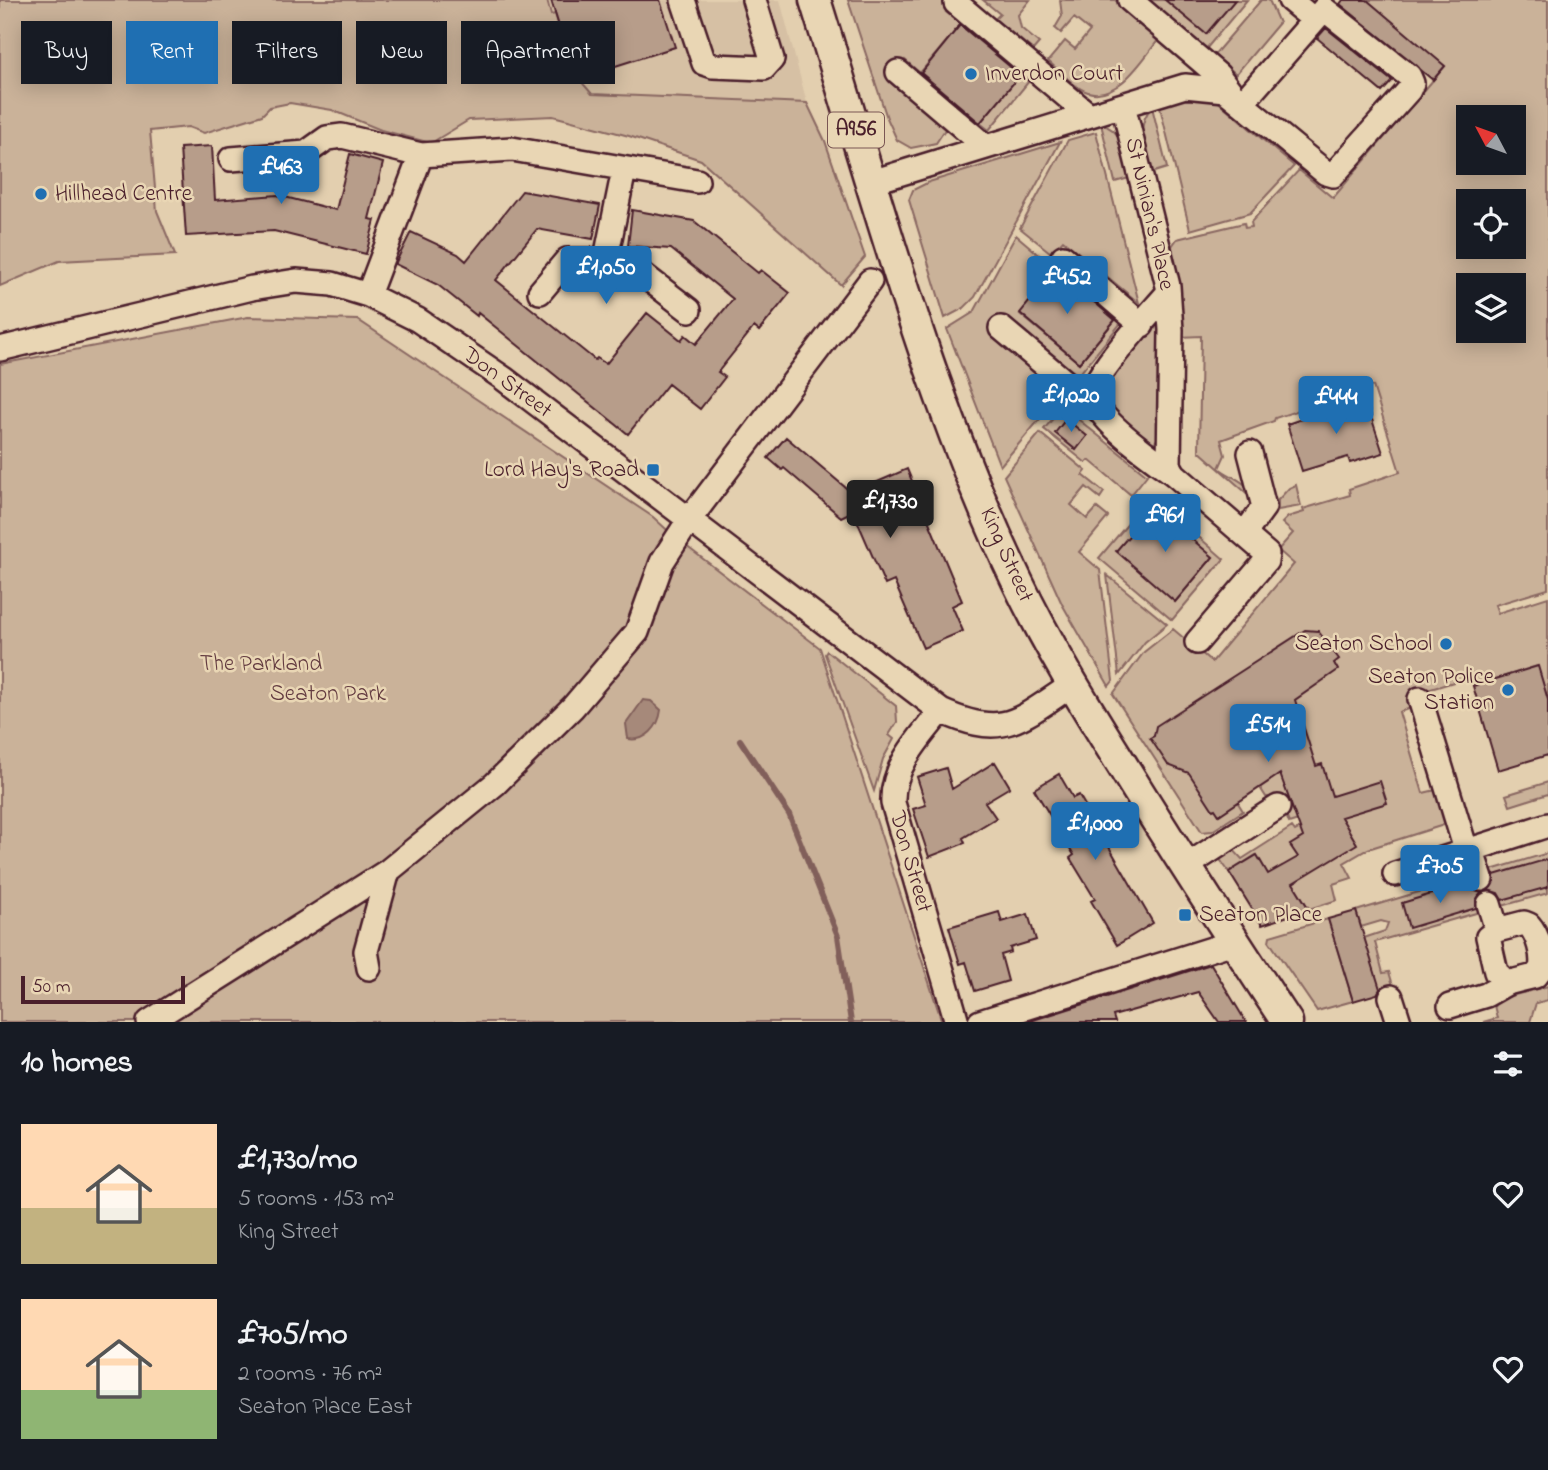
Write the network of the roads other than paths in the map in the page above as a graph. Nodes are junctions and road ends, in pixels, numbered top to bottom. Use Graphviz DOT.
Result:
graph roads {
  1 [pos="683,0"];
  2 [pos="754,0"];
  3 [pos="815,0"];
  4 [pos="1130,0"];
  5 [pos="1290,0"];
  6 [pos="956,3"];
  7 [pos="1313,19"];
  8 [pos="898,72"];
  9 [pos="1238,99"];
  10 [pos="1122,105"];
  11 [pos="1089,115"];
  12 [pos="986,148"];
  13 [pos="421,155"];
  14 [pos="231,159"];
  15 [pos="624,170"];
  16 [pos="697,181"];
  17 [pos="872,182"];
  18 [pos="1063,257"];
  19 [pos="606,258"];
  20 [pos="870,281"];
  21 [pos="540,292"];
  22 [pos="1168,293"];
  23 [pos="368,295"];
  24 [pos="689,310"];
  25 [pos="1142,325"];
  26 [pos="1001,328"];
  27 [pos="0,349"];
  28 [pos="1100,411"];
  29 [pos="1250,453"];
  30 [pos="1174,474"];
  31 [pos="689,520"];
  32 [pos="1245,533"];
  33 [pos="1197,642"];
  34 [pos="1072,685"];
  35 [pos="1420,699"];
  36 [pos="940,711"];
  37 [pos="1278,807"];
  38 [pos="1548,825"];
  39 [pos="1469,850"];
  40 [pos="1185,867"];
  41 [pos="388,870"];
  42 [pos="1395,874"];
  43 [pos="1481,879"];
  44 [pos="1489,904"];
  45 [pos="1497,930"];
  46 [pos="1234,942"];
  47 [pos="369,968"];
  48 [pos="1507,983"];
  49 [pos="1391,997"];
  50 [pos="1450,1006"];
  51 [pos="149,1022"];
  52 [pos="957,1022"];
  53 [pos="980,1022"];
  54 [pos="1287,1022"];
  55 [pos="1399,1022"];
  1 -- 2 [label="street"];
  3 -- 17 [label="main road, King Street / A956"];
  4 -- 9 [label="street"];
  5 -- 7 [label="street"];
  6 -- 11 [label="street"];
  7 -- 9 [label="street"];
  7 -- 9 [label="street"];
  8 -- 12 [label="street"];
  9 -- 10 [label="street"];
  10 -- 11 [label="street, St Ninian's Place"];
  10 -- 22 [label="street, St Ninian's Place"];
  11 -- 12 [label="street, St Ninian's Place"];
  12 -- 17 [label="street, St Ninian's Place"];
  13 -- 14 [label="street"];
  13 -- 15 [label="street"];
  13 -- 23 [label="street"];
  15 -- 16 [label="street"];
  15 -- 19 [label="street"];
  17 -- 34 [label="main road, King Street / A956"];
  18 -- 25 [label="street"];
  19 -- 21 [label="street"];
  19 -- 24 [label="street"];
  20 -- 31 [label="street"];
  22 -- 25 [label="street"];
  22 -- 30 [label="street, St Ninian's Place"];
  23 -- 27 [label="street, Don Street"];
  23 -- 31 [label="street, Don Street"];
  25 -- 28 [label="street"];
  26 -- 28 [label="street"];
  28 -- 30 [label="street"];
  29 -- 32 [label="street"];
  30 -- 32 [label="street"];
  31 -- 36 [label="street, Don Street"];
  31 -- 41 [label="street"];
  32 -- 33 [label="street"];
  34 -- 36 [label="street, Don Street"];
  34 -- 40 [label="main road, King Street / A956"];
  35 -- 39 [label="street"];
  36 -- 52 [label="street, Don Street"];
  37 -- 40 [label="street"];
  38 -- 39 [label="street"];
  39 -- 42 [label="street"];
  39 -- 43 [label="street"];
  40 -- 46 [label="main road, King Street / A956"];
  41 -- 47 [label="street"];
  41 -- 51 [label="street"];
  44 -- 45 [label="street"];
  45 -- 48 [label="street"];
  45 -- 48 [label="street"];
  46 -- 53 [label="street"];
  46 -- 54 [label="main road, King Street / A956"];
  48 -- 50 [label="street"];
  49 -- 55 [label="street"];
}
